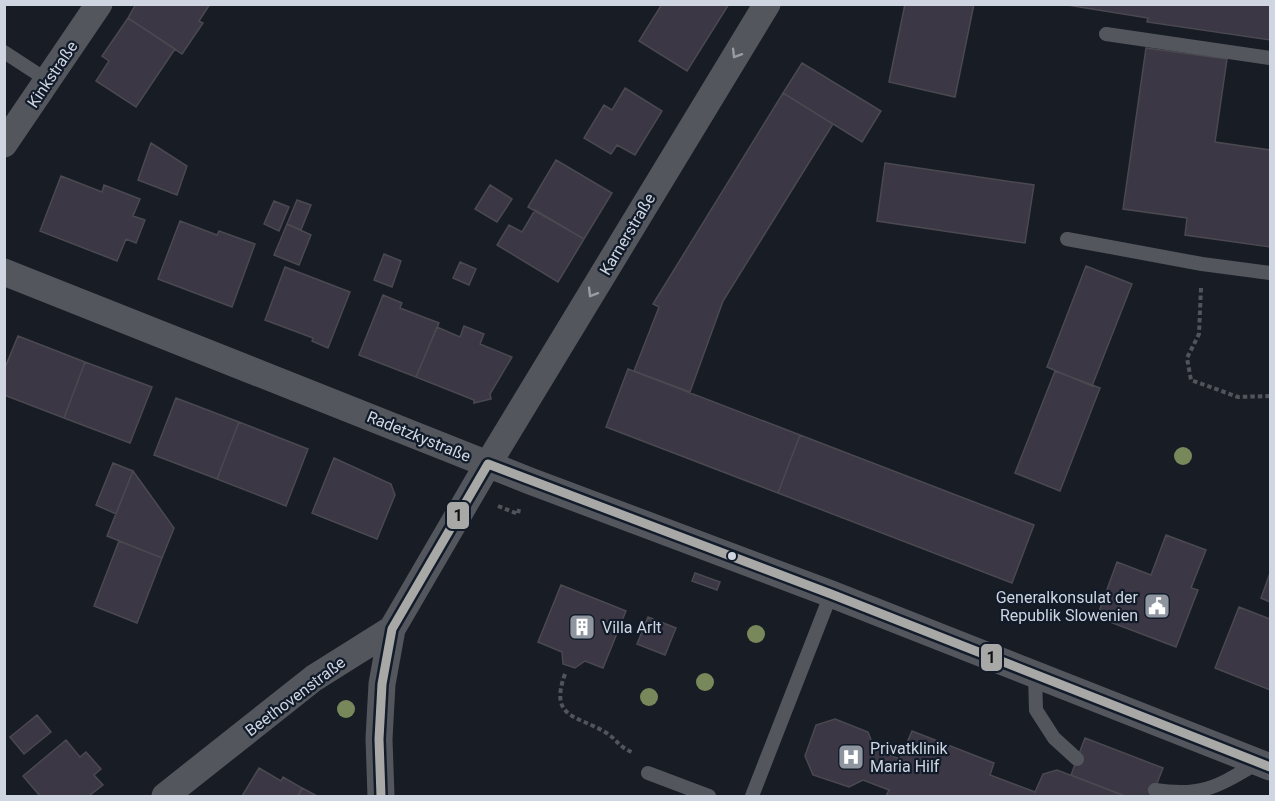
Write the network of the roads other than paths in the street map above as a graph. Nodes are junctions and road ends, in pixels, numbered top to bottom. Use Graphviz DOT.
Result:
graph roads {
  1 [pos="99,4"];
  2 [pos="767,4"];
  3 [pos="1106,34"];
  4 [pos="4,52"];
  5 [pos="1270,58"];
  6 [pos="47,80"];
  7 [pos="4,144"];
  8 [pos="1067,239"];
  9 [pos="4,272"];
  10 [pos="1270,273"];
  11 [pos="488,464"];
  12 [pos="831,594"];
  13 [pos="392,629"];
  14 [pos="1035,675"];
  15 [pos="1077,759"];
  16 [pos="1265,764"];
  17 [pos="648,773"];
  18 [pos="1155,790"];
  19 [pos="165,796"];
  20 [pos="381,796"];
  21 [pos="709,796"];
  22 [pos="752,796"];
  1 -- 6 [label="street, Kinkstraße"];
  2 -- 11 [label="street, Karnerstraße, one-way"];
  3 -- 5 [label="lane"];
  4 -- 6 [label="lane"];
  6 -- 7 [label="street, Kinkstraße"];
  8 -- 10 [label="lane"];
  9 -- 11 [label="street, Radetzkystraße"];
  11 -- 12 [label="street, Radetzkystraße"];
  11 -- 13 [label="street, Beethovenstraße"];
  12 -- 14 [label="street, Radetzkystraße"];
  12 -- 22 [label="lane"];
  13 -- 19 [label="street, Beethovenstraße"];
  13 -- 20 [label="street"];
  14 -- 15 [label="lane"];
  14 -- 16 [label="street, Radetzkystraße"];
  16 -- 18 [label="lane"];
  17 -- 21 [label="lane"];
}
